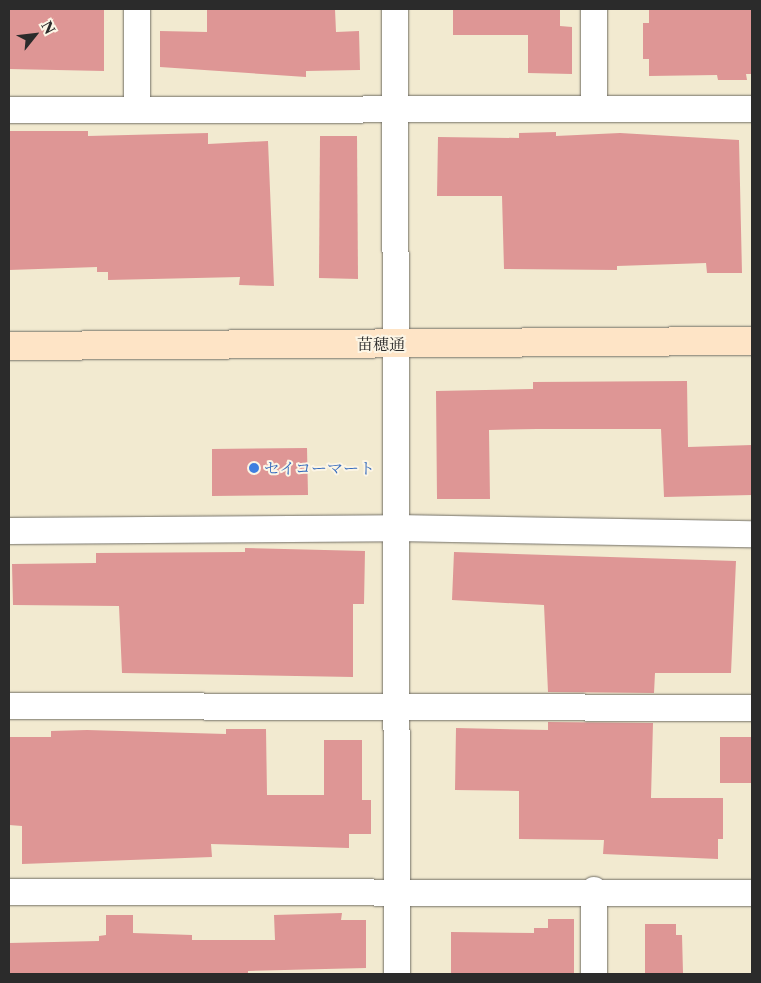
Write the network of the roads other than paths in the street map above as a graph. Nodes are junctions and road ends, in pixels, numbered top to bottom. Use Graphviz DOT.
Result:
graph roads {
  1 [pos="137,9"];
  2 [pos="395,9"];
  3 [pos="594,9"];
  4 [pos="396,108"];
  5 [pos="594,108"];
  6 [pos="752,109"];
  7 [pos="9,110"];
  8 [pos="137,110"];
  9 [pos="752,341"];
  10 [pos="396,344"];
  11 [pos="9,346"];
  12 [pos="396,528"];
  13 [pos="9,531"];
  14 [pos="752,534"];
  15 [pos="9,706"];
  16 [pos="396,706"];
  17 [pos="752,708"];
  18 [pos="594,890"];
  19 [pos="9,892"];
  20 [pos="397,892"];
  21 [pos="752,893"];
  22 [pos="396,974"];
  23 [pos="594,974"];
  1 -- 8 [label="street"];
  2 -- 4 [label="street"];
  3 -- 5 [label="street"];
  4 -- 5 [label="street"];
  4 -- 8 [label="street"];
  4 -- 10 [label="street"];
  5 -- 6 [label="street"];
  7 -- 8 [label="street"];
  9 -- 10 [label="street, 苗穂通"];
  10 -- 11 [label="street, 苗穂通"];
  10 -- 12 [label="street"];
  12 -- 13 [label="street"];
  12 -- 14 [label="street"];
  12 -- 16 [label="street"];
  15 -- 16 [label="street"];
  16 -- 17 [label="street"];
  16 -- 20 [label="street"];
  18 -- 20 [label="street"];
  18 -- 21 [label="street"];
  18 -- 23 [label="street"];
  19 -- 20 [label="street"];
  20 -- 22 [label="street"];
}
